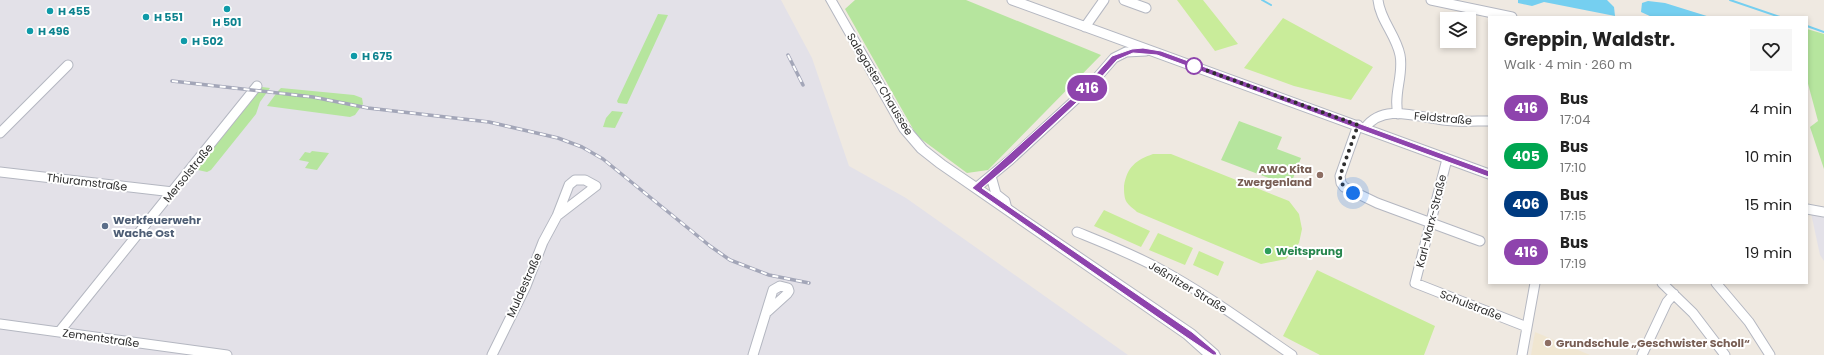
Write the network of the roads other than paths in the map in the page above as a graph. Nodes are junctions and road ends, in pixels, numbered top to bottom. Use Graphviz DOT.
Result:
graph roads {
  1 [pos="831,0"];
  2 [pos="1012,0"];
  3 [pos="1104,0"];
  4 [pos="1124,0"];
  5 [pos="1378,0"];
  6 [pos="1431,0"];
  7 [pos="1146,8"];
  8 [pos="1507,16"];
  9 [pos="1086,27"];
  10 [pos="1124,41"];
  11 [pos="1149,51"];
  12 [pos="1118,56"];
  13 [pos="68,65"];
  14 [pos="256,87"];
  15 [pos="1398,114"];
  16 [pos="1488,121"];
  17 [pos="1362,127"];
  18 [pos="0,133"];
  19 [pos="1447,159"];
  20 [pos="0,172"];
  21 [pos="1488,174"];
  22 [pos="991,176"];
  23 [pos="976,188"];
  24 [pos="173,192"];
  25 [pos="1007,209"];
  26 [pos="1808,209"];
  27 [pos="1824,212"];
  28 [pos="557,216"];
  29 [pos="1431,223"];
  30 [pos="1078,232"];
  31 [pos="1480,241"];
  32 [pos="1415,283"];
  33 [pos="1535,284"];
  34 [pos="1663,284"];
  35 [pos="1717,284"];
  36 [pos="1674,294"];
  37 [pos="766,313"];
  38 [pos="0,324"];
  39 [pos="1527,326"];
  40 [pos="59,332"];
  41 [pos="227,355"];
  42 [pos="492,355"];
  43 [pos="753,355"];
  44 [pos="1213,355"];
  45 [pos="1292,355"];
  46 [pos="1522,355"];
  47 [pos="1642,355"];
  48 [pos="1725,355"];
  49 [pos="1770,355"];
  1 -- 23 [label="main road, Salegaster Chaussee"];
  2 -- 9 [label="street"];
  3 -- 9 [label="street"];
  4 -- 7 [label="street"];
  5 -- 15 [label="street"];
  6 -- 8 [label="street"];
  9 -- 10 [label="street"];
  10 -- 11 [label="street"];
  10 -- 12 [label="street"];
  11 -- 12 [label="street"];
  11 -- 17 [label="street"];
  12 -- 22 [label="street"];
  13 -- 18 [label="street"];
  14 -- 24 [label="street, Mersolstraße"];
  15 -- 16 [label="street, Feldstraße"];
  15 -- 17 [label="street, Feldstraße"];
  17 -- 19 [label="street"];
  17 -- 29 [label="street"];
  19 -- 21 [label="street"];
  19 -- 29 [label="street, Karl-Marx-Straße"];
  20 -- 24 [label="street, Thiuramstraße"];
  22 -- 23 [label="street"];
  22 -- 25 [label="street"];
  23 -- 25 [label="main road, Salegaster Chaussee"];
  24 -- 40 [label="street, Mersolstraße"];
  25 -- 44 [label="main road, Salegaster Chaussee"];
  26 -- 27 [label="street"];
  28 -- 42 [label="street, Muldestraße"];
  29 -- 31 [label="street"];
  29 -- 32 [label="street, Karl-Marx-Straße"];
  30 -- 45 [label="street, Jeßnitzer Straße"];
  32 -- 39 [label="street, Schulstraße"];
  33 -- 39 [label="street"];
  34 -- 36 [label="street"];
  35 -- 49 [label="street"];
  36 -- 47 [label="street"];
  36 -- 48 [label="street"];
  37 -- 43 [label="street"];
  38 -- 40 [label="street, Zementstraße"];
  39 -- 46 [label="street"];
  40 -- 41 [label="street, Zementstraße"];
}
